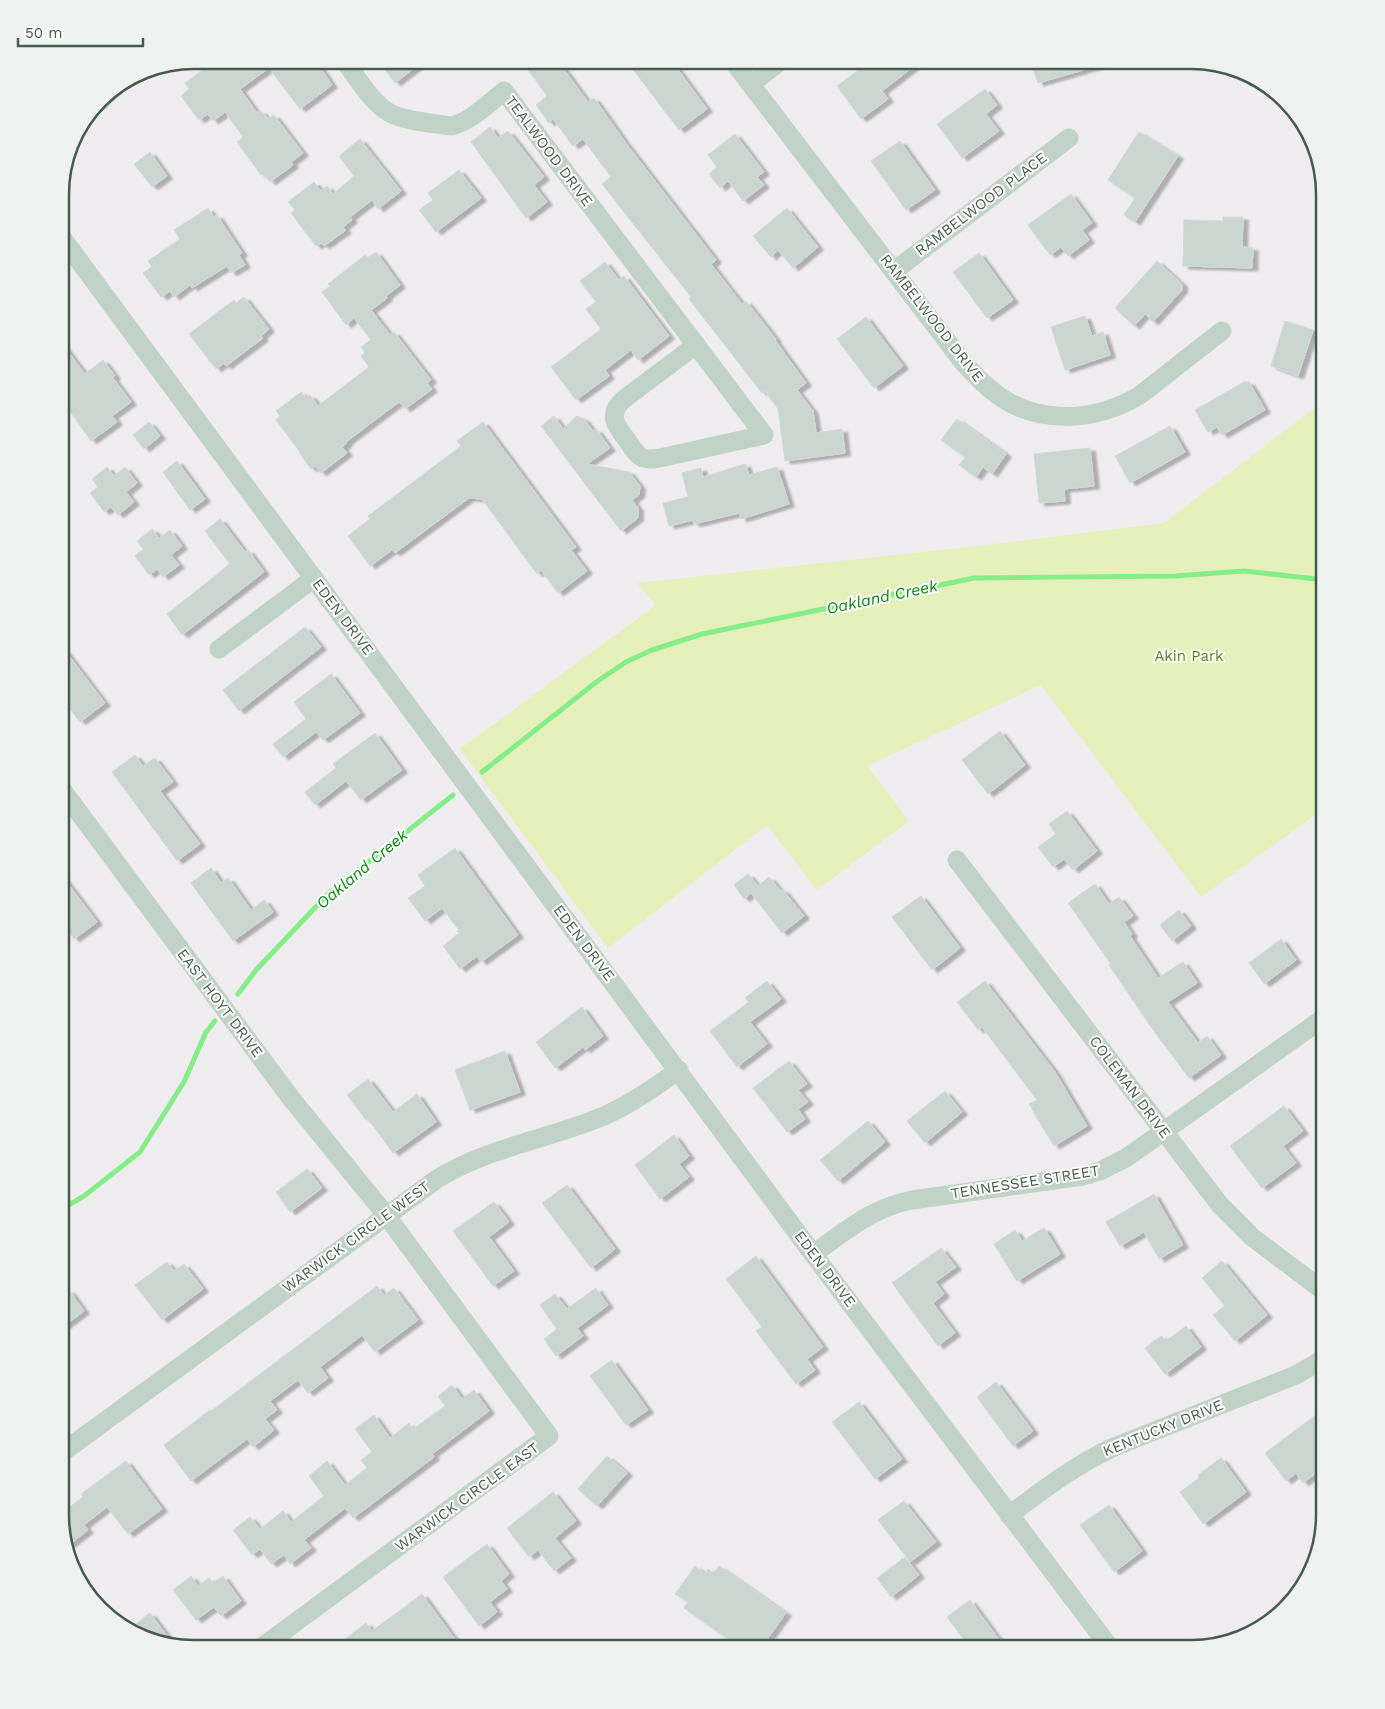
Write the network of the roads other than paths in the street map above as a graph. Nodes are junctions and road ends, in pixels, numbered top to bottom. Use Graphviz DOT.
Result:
graph roads {
  1 [pos="351,69"];
  2 [pos="739,69"];
  3 [pos="770,69"];
  4 [pos="751,84"];
  5 [pos="1068,138"];
  6 [pos="69,247"];
  7 [pos="894,271"];
  8 [pos="1222,331"];
  9 [pos="696,344"];
  10 [pos="314,578"];
  11 [pos="219,649"];
  12 [pos="69,799"];
  13 [pos="957,860"];
  14 [pos="1316,1023"];
  15 [pos="679,1070"];
  16 [pos="1164,1132"];
  17 [pos="386,1215"];
  18 [pos="813,1254"];
  19 [pos="1316,1285"];
  20 [pos="1316,1363"];
  21 [pos="69,1447"];
  22 [pos="1009,1515"];
  23 [pos="271,1640"];
  24 [pos="1104,1640"];
  1 -- 9 [label="street, TEALWOOD DRIVE"];
  2 -- 4 [label="street, RAMBELWOOD DRIVE"];
  3 -- 4 [label="street"];
  4 -- 7 [label="street, RAMBELWOOD DRIVE"];
  5 -- 7 [label="street, RAMBELWOOD PLACE"];
  6 -- 10 [label="street, EDEN DRIVE"];
  7 -- 8 [label="street, RAMBELWOOD DRIVE"];
  9 -- 9 [label="street, TEALWOOD DRIVE"];
  10 -- 11 [label="street"];
  10 -- 15 [label="street, EDEN DRIVE"];
  12 -- 17 [label="street, EAST HOYT DRIVE"];
  13 -- 16 [label="street, COLEMAN DRIVE"];
  14 -- 16 [label="street, TENNESSEE STREET"];
  15 -- 17 [label="street, WARWICK CIRCLE WEST"];
  15 -- 18 [label="street, EDEN DRIVE"];
  16 -- 18 [label="street, TENNESSEE STREET"];
  16 -- 19 [label="street, COLEMAN DRIVE"];
  17 -- 21 [label="street, WARWICK CIRCLE WEST"];
  17 -- 23 [label="street, WARWICK CIRCLE EAST"];
  18 -- 22 [label="street, EDEN DRIVE"];
  20 -- 22 [label="street, KENTUCKY DRIVE"];
  22 -- 24 [label="street, EDEN DRIVE"];
}
